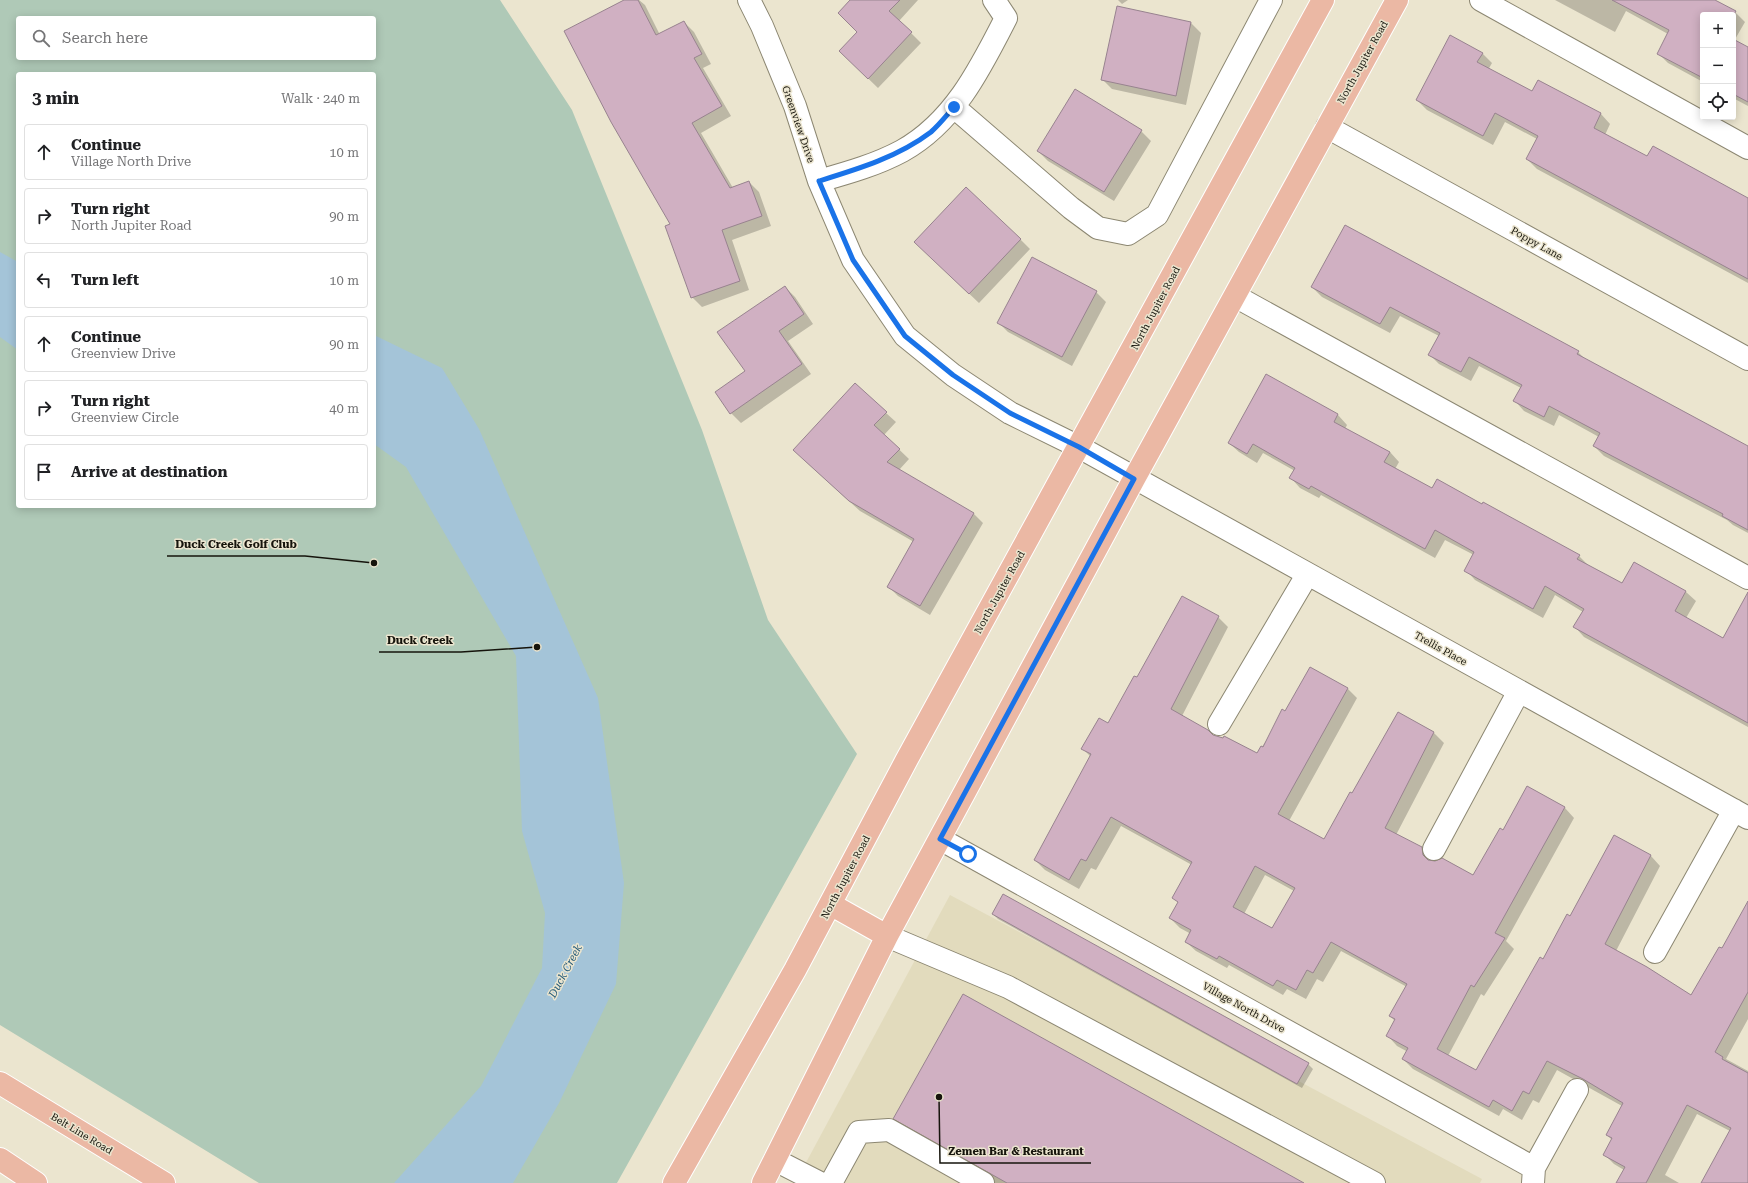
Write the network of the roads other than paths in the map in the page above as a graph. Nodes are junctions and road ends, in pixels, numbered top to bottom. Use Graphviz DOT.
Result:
graph roads {
  1 [pos="749,0"];
  2 [pos="994,0"];
  3 [pos="1271,0"];
  4 [pos="1323,0"];
  5 [pos="1397,0"];
  6 [pos="1481,0"];
  7 [pos="954,107"];
  8 [pos="1327,127"];
  9 [pos="1748,148"];
  10 [pos="819,181"];
  11 [pos="1235,296"];
  12 [pos="1748,359"];
  13 [pos="1079,447"];
  14 [pos="1134,479"];
  15 [pos="1307,574"];
  16 [pos="1748,578"];
  17 [pos="1519,691"];
  18 [pos="1219,724"];
  19 [pos="1741,814"];
  20 [pos="940,839"];
  21 [pos="1434,849"];
  22 [pos="830,904"];
  23 [pos="887,936"];
  24 [pos="1655,952"];
  25 [pos="0,1083"];
  26 [pos="1577,1090"];
  27 [pos="0,1159"];
  28 [pos="775,1160"];
  29 [pos="1534,1175"];
  30 [pos="36,1183"];
  31 [pos="164,1183"];
  32 [pos="674,1183"];
  33 [pos="763,1183"];
  34 [pos="820,1183"];
  35 [pos="831,1183"];
  36 [pos="983,1183"];
  37 [pos="1374,1183"];
  1 -- 10 [label="street, Greenview Drive"];
  2 -- 7 [label="street"];
  3 -- 7 [label="street"];
  4 -- 13 [label="main road, North Jupiter Road"];
  5 -- 8 [label="main road, North Jupiter Road"];
  6 -- 9 [label="street"];
  7 -- 10 [label="street"];
  8 -- 11 [label="main road, North Jupiter Road"];
  8 -- 12 [label="street, Poppy Lane"];
  10 -- 13 [label="street, Greenview Drive"];
  11 -- 14 [label="main road, North Jupiter Road"];
  11 -- 16 [label="street"];
  13 -- 14 [label="street, Greenview Drive"];
  13 -- 22 [label="main road, North Jupiter Road"];
  14 -- 15 [label="street, Trellis Place"];
  14 -- 20 [label="main road, North Jupiter Road"];
  15 -- 17 [label="street, Trellis Place"];
  15 -- 18 [label="street"];
  17 -- 19 [label="street, Trellis Place"];
  17 -- 21 [label="street"];
  19 -- 24 [label="street"];
  20 -- 23 [label="main road, North Jupiter Road"];
  20 -- 29 [label="street, Village North Drive"];
  22 -- 23 [label="main road"];
  22 -- 32 [label="main road, North Jupiter Road"];
  23 -- 28 [label="main road, North Jupiter Road"];
  23 -- 37 [label="street"];
  25 -- 31 [label="main road, Belt Line Road"];
  26 -- 29 [label="street"];
  27 -- 30 [label="main road"];
  28 -- 33 [label="main road, North Jupiter Road"];
  28 -- 34 [label="street"];
  35 -- 36 [label="street"];
}
